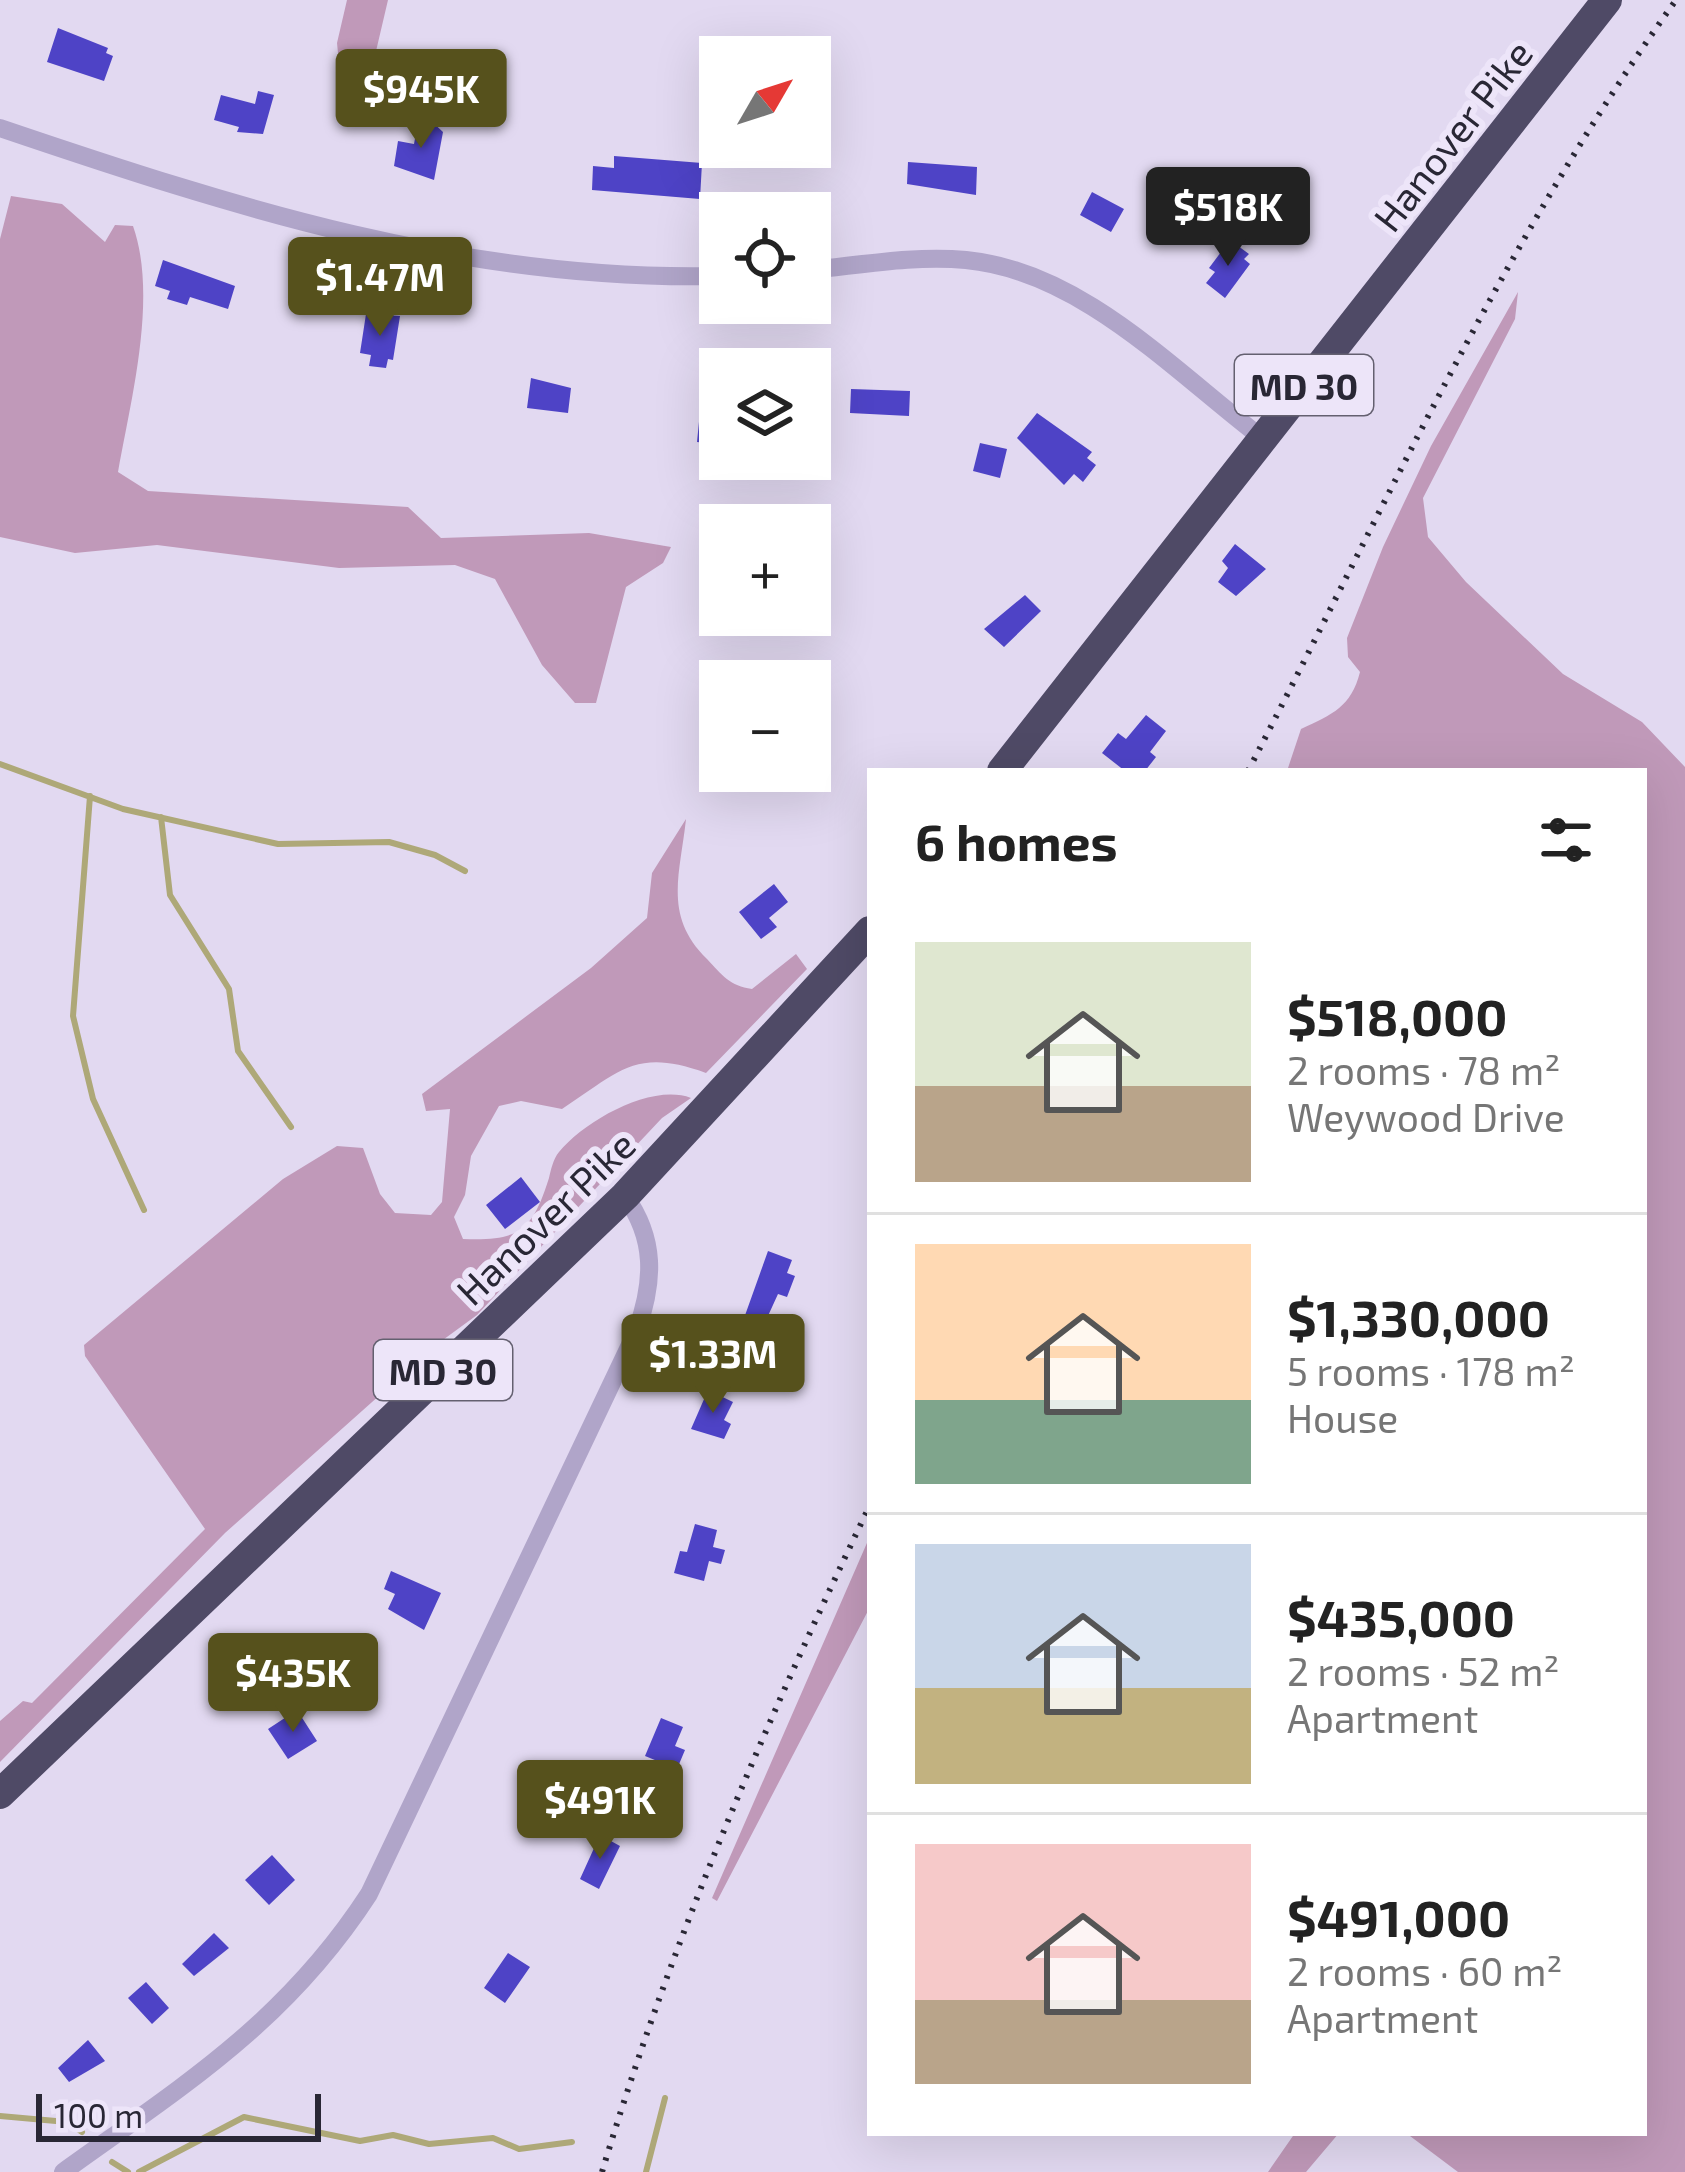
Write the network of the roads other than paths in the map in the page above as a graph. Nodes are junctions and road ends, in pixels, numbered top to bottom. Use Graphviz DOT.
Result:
graph roads {
  1 [pos="1607,0"];
  2 [pos="0,128"];
  3 [pos="831,268"];
  4 [pos="699,275"];
  5 [pos="1262,438"];
  6 [pos="1004,768"];
  7 [pos="867,934"];
  8 [pos="625,1196"];
  9 [pos="0,1794"];
  10 [pos="63,2172"];
  1 -- 5 [label="highway, Hanover Pike / MD 30"];
  2 -- 4 [label="street"];
  3 -- 5 [label="street"];
  5 -- 6 [label="highway, Hanover Pike / MD 30"];
  7 -- 8 [label="highway, Hanover Pike / MD 30"];
  8 -- 9 [label="highway, Hanover Pike / MD 30"];
  8 -- 10 [label="street"];
}
